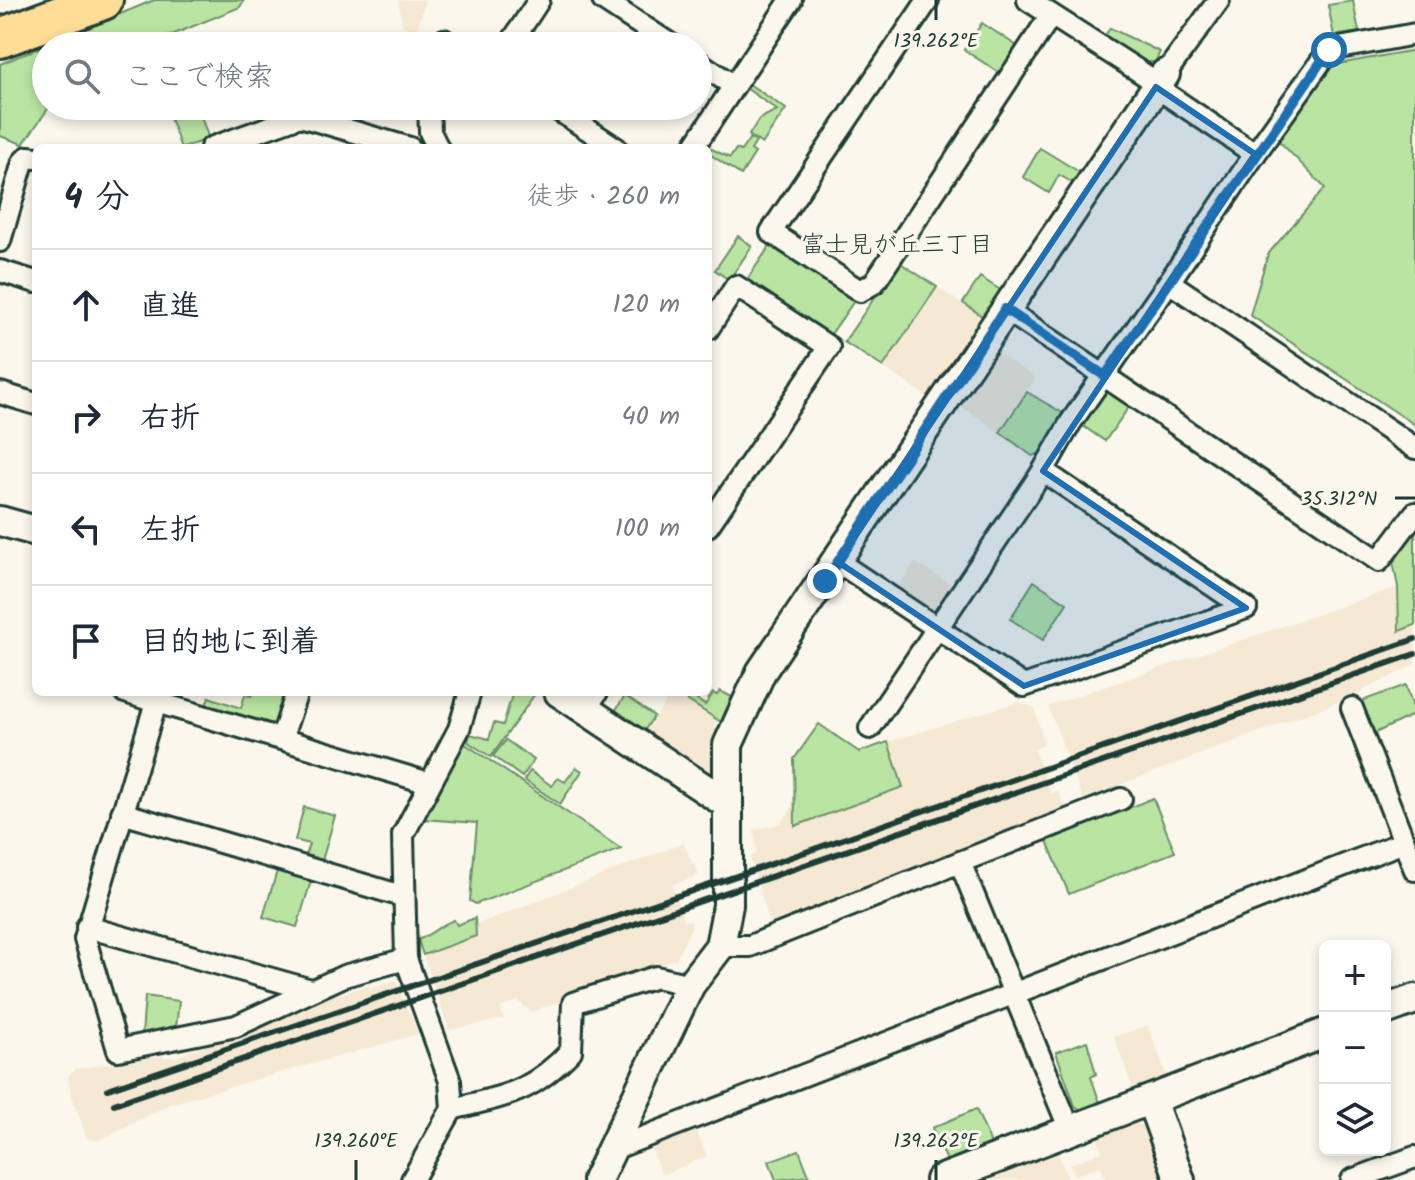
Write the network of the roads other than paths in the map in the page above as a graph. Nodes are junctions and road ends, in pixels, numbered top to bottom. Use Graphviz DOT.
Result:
graph roads {
  1 [pos="103,0"];
  2 [pos="539,0"];
  3 [pos="603,0"];
  4 [pos="791,0"];
  5 [pos="928,0"];
  6 [pos="1028,0"];
  7 [pos="1219,0"];
  8 [pos="1051,15"];
  9 [pos="518,32"];
  10 [pos="652,32"];
  11 [pos="1415,34"];
  12 [pos="0,38"];
  13 [pos="712,71"];
  14 [pos="1160,82"];
  15 [pos="734,86"];
  16 [pos="712,119"];
  17 [pos="289,120"];
  18 [pos="314,120"];
  19 [pos="430,120"];
  20 [pos="573,120"];
  21 [pos="712,120"];
  22 [pos="222,144"];
  23 [pos="396,144"];
  24 [pos="436,144"];
  25 [pos="610,144"];
  26 [pos="696,144"];
  27 [pos="1255,154"];
  28 [pos="32,158"];
  29 [pos="0,241"];
  30 [pos="0,271"];
  31 [pos="32,281"];
  32 [pos="1169,282"];
  33 [pos="1005,309"];
  34 [pos="712,323"];
  35 [pos="1105,376"];
  36 [pos="0,393"];
  37 [pos="32,403"];
  38 [pos="1415,448"];
  39 [pos="1043,471"];
  40 [pos="714,503"];
  41 [pos="1415,513"];
  42 [pos="0,521"];
  43 [pos="32,530"];
  44 [pos="838,562"];
  45 [pos="937,631"];
  46 [pos="137,696"];
  47 [pos="296,696"];
  48 [pos="469,696"];
  49 [pos="591,701"];
  50 [pos="156,702"];
  51 [pos="1352,708"];
  52 [pos="870,728"];
  53 [pos="282,737"];
  54 [pos="429,783"];
  55 [pos="1121,799"];
  56 [pos="726,803"];
  57 [pos="122,813"];
  58 [pos="1404,842"];
  59 [pos="960,862"];
  60 [pos="1415,870"];
  61 [pos="402,896"];
  62 [pos="87,927"];
  63 [pos="720,946"];
  64 [pos="406,959"];
  65 [pos="690,985"];
  66 [pos="311,990"];
  67 [pos="1012,992"];
  68 [pos="1415,999"];
  69 [pos="1391,1008"];
  70 [pos="1319,1035"];
  71 [pos="1151,1100"];
  72 [pos="452,1109"];
  73 [pos="1070,1130"];
  74 [pos="611,1150"];
  75 [pos="1415,1157"];
  76 [pos="412,1180"];
  77 [pos="597,1180"];
  78 [pos="940,1180"];
  79 [pos="1180,1180"];
  80 [pos="1352,1180"];
  1 -- 12 [label="highway"];
  2 -- 9 [label="street"];
  3 -- 10 [label="street"];
  4 -- 15 [label="street"];
  5 -- 8 [label="street"];
  6 -- 8 [label="street"];
  7 -- 14 [label="street"];
  8 -- 14 [label="street"];
  11 -- 27 [label="street"];
  13 -- 15 [label="street"];
  14 -- 27 [label="street"];
  14 -- 33 [label="street"];
  15 -- 16 [label="street"];
  17 -- 22 [label="street"];
  18 -- 23 [label="street"];
  19 -- 24 [label="street"];
  20 -- 25 [label="street"];
  21 -- 26 [label="street"];
  27 -- 32 [label="street"];
  28 -- 29 [label="street"];
  30 -- 31 [label="street"];
  32 -- 35 [label="street"];
  32 -- 38 [label="street"];
  33 -- 35 [label="street"];
  33 -- 44 [label="street"];
  34 -- 40 [label="street"];
  35 -- 39 [label="street"];
  35 -- 41 [label="street"];
  36 -- 37 [label="street"];
  39 -- 45 [label="street"];
  39 -- 45 [label="street"];
  42 -- 43 [label="street"];
  44 -- 45 [label="street"];
  44 -- 56 [label="street"];
  45 -- 52 [label="street"];
  46 -- 50 [label="street"];
  47 -- 53 [label="street"];
  48 -- 54 [label="street"];
  49 -- 56 [label="street"];
  50 -- 53 [label="street"];
  50 -- 57 [label="street"];
  51 -- 58 [label="street"];
  53 -- 54 [label="street"];
  54 -- 61 [label="street"];
  55 -- 59 [label="street"];
  56 -- 63 [label="street"];
  57 -- 61 [label="street"];
  57 -- 62 [label="street"];
  58 -- 60 [label="street"];
  58 -- 67 [label="street"];
  59 -- 63 [label="street"];
  59 -- 67 [label="street"];
  61 -- 64 [label="street"];
  62 -- 66 [label="street"];
  62 -- 66 [label="street"];
  63 -- 65 [label="street"];
  64 -- 66 [label="street"];
  64 -- 72 [label="street"];
  65 -- 72 [label="street"];
  65 -- 74 [label="street"];
  67 -- 73 [label="street"];
  67 -- 74 [label="street"];
  68 -- 69 [label="street"];
  70 -- 71 [label="street"];
  71 -- 73 [label="street"];
  71 -- 79 [label="street"];
  72 -- 76 [label="street"];
  73 -- 78 [label="street"];
  74 -- 77 [label="street"];
  75 -- 80 [label="street"];
}
